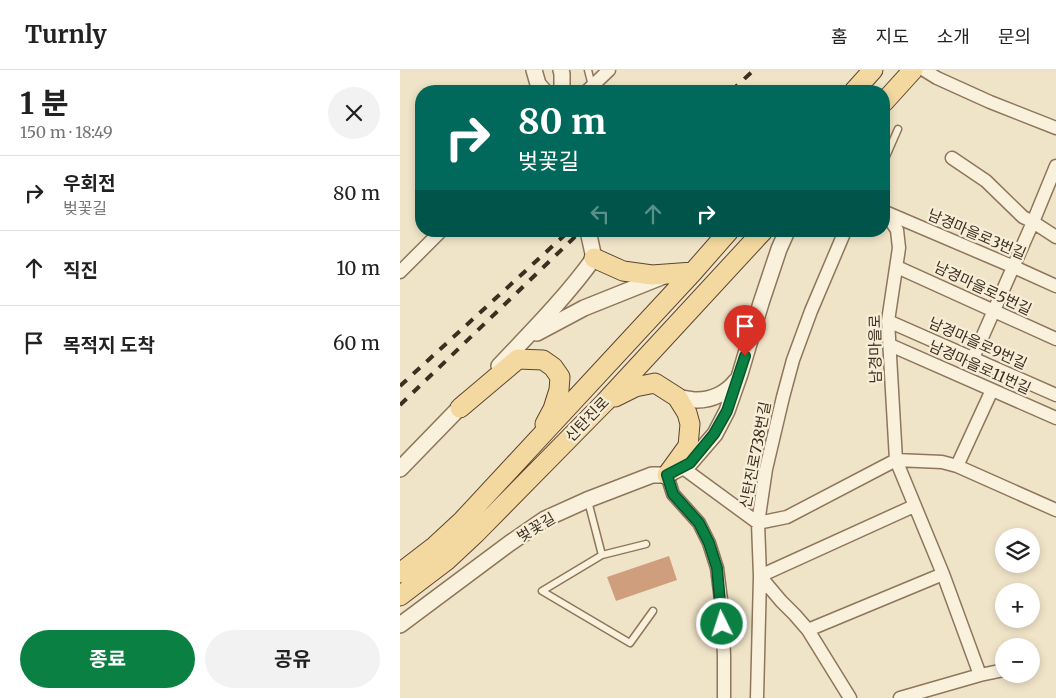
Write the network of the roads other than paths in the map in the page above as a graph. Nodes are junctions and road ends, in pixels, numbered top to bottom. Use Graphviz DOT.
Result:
graph roads {
  1 [pos="534,70"];
  2 [pos="561,70"];
  3 [pos="588,70"];
  4 [pos="609,70"];
  5 [pos="873,70"];
  6 [pos="913,70"];
  7 [pos="924,70"];
  8 [pos="539,85"];
  9 [pos="562,85"];
  10 [pos="590,85"];
  11 [pos="594,85"];
  12 [pos="859,85"];
  13 [pos="890,95"];
  14 [pos="1056,128"];
  15 [pos="898,129"];
  16 [pos="890,147"];
  17 [pos="952,158"];
  18 [pos="1056,166"];
  19 [pos="890,214"];
  20 [pos="890,220"];
  21 [pos="1033,222"];
  22 [pos="435,237"];
  23 [pos="589,237"];
  24 [pos="724,237"];
  25 [pos="757,237"];
  26 [pos="785,237"];
  27 [pos="843,237"];
  28 [pos="1056,237"];
  29 [pos="594,258"];
  30 [pos="897,267"];
  31 [pos="1014,267"];
  32 [pos="400,272"];
  33 [pos="693,272"];
  34 [pos="669,274"];
  35 [pos="1056,286"];
  36 [pos="994,310"];
  37 [pos="888,321"];
  38 [pos="1056,339"];
  39 [pos="524,340"];
  40 [pos="890,345"];
  41 [pos="972,358"];
  42 [pos="740,374"];
  43 [pos="992,390"];
  44 [pos="1056,395"];
  45 [pos="677,397"];
  46 [pos="605,402"];
  47 [pos="460,408"];
  48 [pos="1056,418"];
  49 [pos="533,444"];
  50 [pos="896,460"];
  51 [pos="957,466"];
  52 [pos="400,469"];
  53 [pos="680,469"];
  54 [pos="587,500"];
  55 [pos="914,506"];
  56 [pos="1056,510"];
  57 [pos="758,523"];
  58 [pos="469,527"];
  59 [pos="646,544"];
  60 [pos="602,555"];
  61 [pos="400,573"];
  62 [pos="943,574"];
  63 [pos="760,576"];
  64 [pos="400,596"];
  65 [pos="653,611"];
  66 [pos="400,625"];
  67 [pos="808,630"];
  68 [pos="995,672"];
  69 [pos="980,675"];
  70 [pos="724,698"];
  71 [pos="757,698"];
  72 [pos="850,698"];
  73 [pos="900,698"];
  1 -- 8 [label="street"];
  2 -- 9 [label="street"];
  3 -- 10 [label="lane"];
  4 -- 11 [label="street"];
  5 -- 12 [label="main road"];
  6 -- 13 [label="main road"];
  7 -- 14 [label="street"];
  15 -- 16 [label="lane"];
  17 -- 21 [label="street"];
  18 -- 21 [label="street"];
  19 -- 31 [label="street, 남경마을로3번길"];
  20 -- 30 [label="street, 남경마을로"];
  21 -- 28 [label="street"];
  21 -- 31 [label="street"];
  22 -- 32 [label="street"];
  23 -- 29 [label="street"];
  24 -- 33 [label="main road, 신탄진로"];
  25 -- 46 [label="main road, 신탄진로"];
  26 -- 42 [label="street"];
  27 -- 57 [label="street, 신탄진로738번길"];
  29 -- 34 [label="main road"];
  29 -- 39 [label="street"];
  30 -- 36 [label="street, 남경마을로5번길"];
  30 -- 37 [label="street, 남경마을로"];
  31 -- 35 [label="street, 남경마을로3번길"];
  31 -- 36 [label="street"];
  33 -- 34 [label="main road"];
  33 -- 49 [label="main road, 신탄진로"];
  34 -- 39 [label="street"];
  36 -- 38 [label="street, 남경마을로5번길"];
  36 -- 41 [label="street"];
  37 -- 40 [label="street, 남경마을로"];
  37 -- 41 [label="street, 남경마을로9번길"];
  39 -- 47 [label="street"];
  40 -- 43 [label="street, 남경마을로11번길"];
  40 -- 50 [label="street, 남경마을로"];
  41 -- 44 [label="street, 남경마을로9번길"];
  42 -- 45 [label="street"];
  42 -- 53 [label="street"];
  43 -- 48 [label="street, 남경마을로11번길"];
  43 -- 51 [label="street"];
  45 -- 46 [label="main road"];
  45 -- 53 [label="main road"];
  46 -- 58 [label="main road, 신탄진로"];
  47 -- 49 [label="main road"];
  47 -- 52 [label="street"];
  49 -- 58 [label="main road, 신탄진로"];
  50 -- 51 [label="street"];
  50 -- 55 [label="street, 남경마을로"];
  50 -- 57 [label="street"];
  51 -- 56 [label="street"];
  53 -- 54 [label="street, 벚꽃길"];
  53 -- 57 [label="street"];
  53 -- 70 [label="street"];
  54 -- 60 [label="lane"];
  54 -- 66 [label="street, 벚꽃길"];
  55 -- 62 [label="street, 남경마을로"];
  55 -- 63 [label="street"];
  57 -- 63 [label="street, 신탄진로738번길"];
  58 -- 61 [label="main road, 신탄진로"];
  58 -- 64 [label="main road, 신탄진로"];
  59 -- 60 [label="lane"];
  60 -- 65 [label="lane"];
  62 -- 67 [label="street"];
  62 -- 69 [label="street, 남경마을로"];
  63 -- 67 [label="street"];
  63 -- 71 [label="street, 신탄진로738번길"];
  67 -- 72 [label="street"];
  68 -- 69 [label="street"];
  69 -- 73 [label="street"];
}
